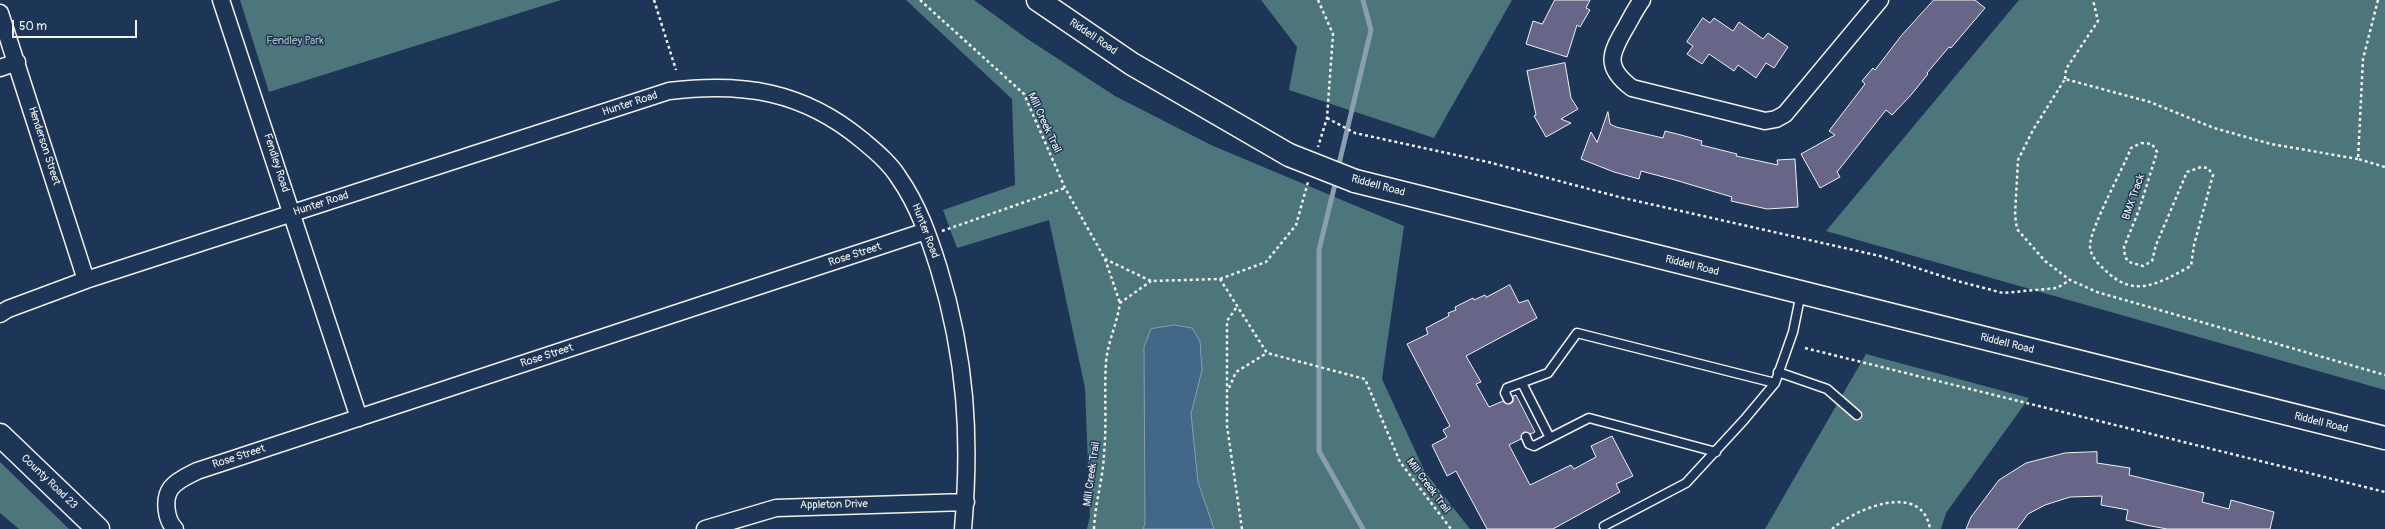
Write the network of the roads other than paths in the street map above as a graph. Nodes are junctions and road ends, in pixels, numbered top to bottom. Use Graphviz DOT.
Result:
graph roads {
  1 [pos="221,0"];
  2 [pos="1038,0"];
  3 [pos="1642,0"];
  4 [pos="1880,0"];
  5 [pos="0,13"];
  6 [pos="17,62"];
  7 [pos="0,68"];
  8 [pos="292,213"];
  9 [pos="934,231"];
  10 [pos="86,280"];
  11 [pos="1801,293"];
  12 [pos="0,314"];
  13 [pos="1778,372"];
  14 [pos="1522,383"];
  15 [pos="1775,383"];
  16 [pos="1508,399"];
  17 [pos="1857,415"];
  18 [pos="359,418"];
  19 [pos="0,435"];
  20 [pos="1526,437"];
  21 [pos="1550,438"];
  22 [pos="2385,438"];
  23 [pos="1716,452"];
  24 [pos="966,502"];
  25 [pos="1604,526"];
  26 [pos="98,529"];
  27 [pos="175,529"];
  28 [pos="705,529"];
  29 [pos="963,529"];
  1 -- 8 [label="street, Fendley Road"];
  2 -- 11 [label="main road, Riddell Road, bridge"];
  3 -- 4 [label="street"];
  5 -- 6 [label="street, Henderson Street"];
  6 -- 7 [label="street"];
  6 -- 10 [label="street, Henderson Street"];
  8 -- 9 [label="street, Hunter Road"];
  8 -- 10 [label="street, Hunter Road"];
  8 -- 18 [label="street, Fendley Road"];
  9 -- 18 [label="street, Rose Street"];
  9 -- 24 [label="street, Hunter Road"];
  10 -- 12 [label="street, Hunter Road"];
  11 -- 13 [label="lane"];
  11 -- 22 [label="main road, Riddell Road"];
  13 -- 15 [label="lane"];
  13 -- 17 [label="lane"];
  14 -- 15 [label="lane"];
  14 -- 16 [label="lane"];
  14 -- 21 [label="lane"];
  15 -- 23 [label="lane"];
  18 -- 27 [label="street, Rose Street"];
  19 -- 26 [label="main road, County Road 23"];
  20 -- 21 [label="lane"];
  21 -- 23 [label="lane"];
  23 -- 25 [label="lane"];
  24 -- 28 [label="street, Appleton Drive"];
  24 -- 29 [label="street, Hunter Road"];
}
